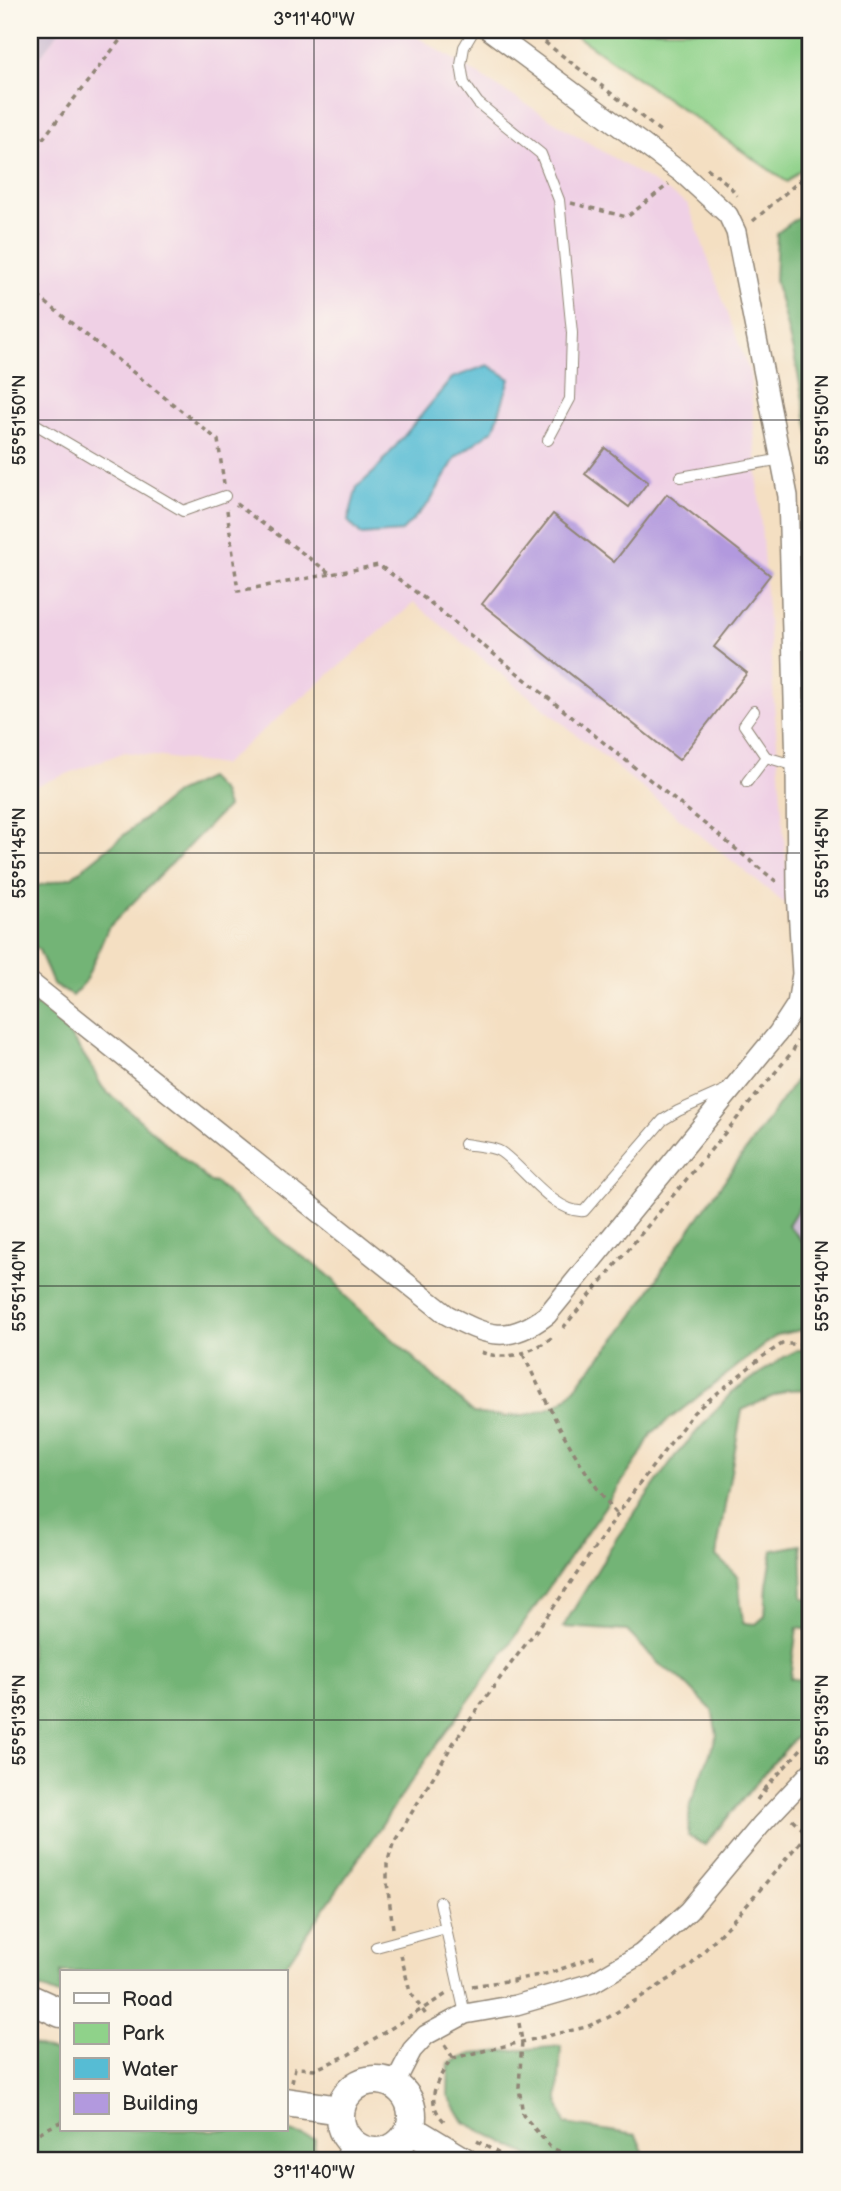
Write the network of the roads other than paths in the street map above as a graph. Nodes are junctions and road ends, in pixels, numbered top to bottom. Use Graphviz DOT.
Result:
graph roads {
  1 [pos="474,30"];
  2 [pos="489,30"];
  3 [pos="30,421"];
  4 [pos="548,439"];
  5 [pos="782,460"];
  6 [pos="681,477"];
  7 [pos="225,496"];
  8 [pos="754,711"];
  9 [pos="766,757"];
  10 [pos="796,766"];
  11 [pos="747,782"];
  12 [pos="30,982"];
  13 [pos="737,1084"];
  14 [pos="464,1144"];
  15 [pos="811,1772"];
  16 [pos="440,1902"];
  17 [pos="446,1928"];
  18 [pos="376,1947"];
  19 [pos="30,1999"];
  20 [pos="60,2013"];
  21 [pos="465,2014"];
  22 [pos="394,2085"];
  23 [pos="287,2102"];
  24 [pos="340,2110"];
  25 [pos="410,2129"];
  26 [pos="468,2150"];
  27 [pos="348,2151"];
  28 [pos="381,2156"];
  1 -- 4 [label="lane"];
  2 -- 5 [label="street"];
  3 -- 7 [label="lane"];
  5 -- 6 [label="lane"];
  5 -- 10 [label="street"];
  8 -- 9 [label="lane"];
  9 -- 10 [label="lane"];
  9 -- 11 [label="lane"];
  10 -- 13 [label="street"];
  12 -- 13 [label="street"];
  13 -- 14 [label="lane"];
  15 -- 21 [label="street"];
  16 -- 17 [label="lane"];
  17 -- 18 [label="lane"];
  17 -- 21 [label="lane"];
  19 -- 20 [label="street"];
  21 -- 22 [label="street"];
  22 -- 24 [label="street"];
  22 -- 25 [label="street"];
  23 -- 24 [label="street"];
  24 -- 27 [label="street"];
  25 -- 26 [label="street"];
  25 -- 28 [label="street"];
  27 -- 28 [label="street"];
}
